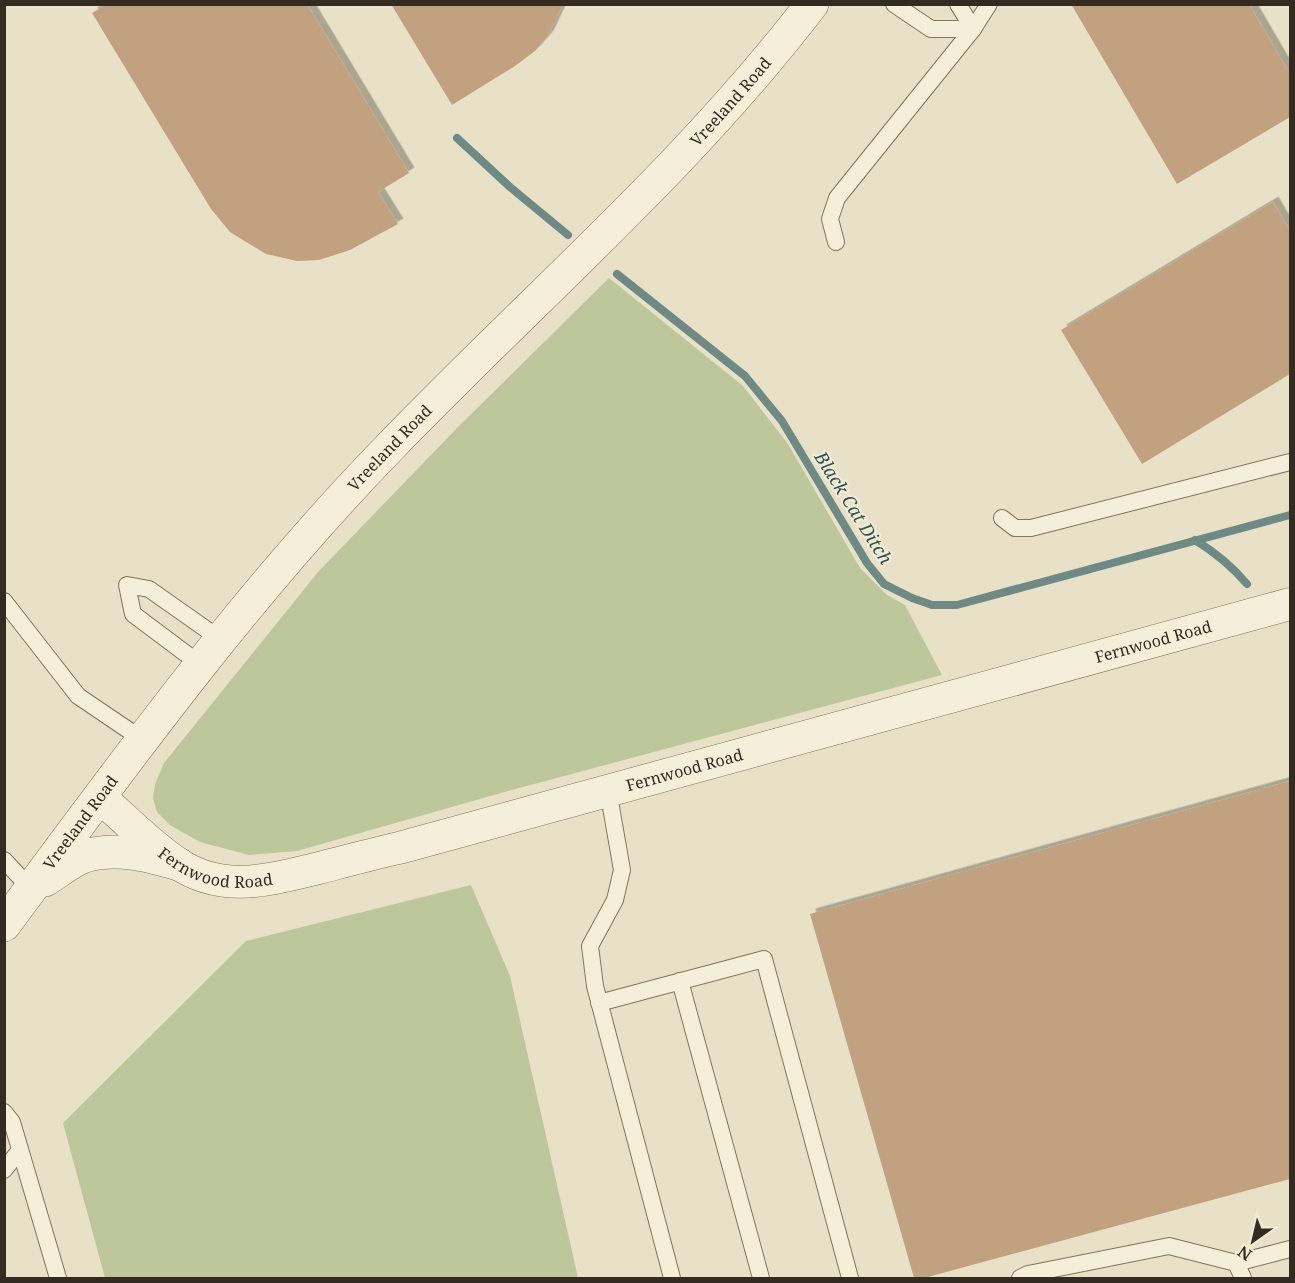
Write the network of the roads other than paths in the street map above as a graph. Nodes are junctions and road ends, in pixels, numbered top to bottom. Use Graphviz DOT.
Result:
graph roads {
  1 [pos="812,4"];
  2 [pos="894,4"];
  3 [pos="958,4"];
  4 [pos="989,4"];
  5 [pos="973,29"];
  6 [pos="836,242"];
  7 [pos="1290,462"];
  8 [pos="1002,518"];
  9 [pos="4,601"];
  10 [pos="1290,604"];
  11 [pos="220,639"];
  12 [pos="201,665"];
  13 [pos="143,740"];
  14 [pos="608,790"];
  15 [pos="100,797"];
  16 [pos="4,860"];
  17 [pos="178,864"];
  18 [pos="31,889"];
  19 [pos="4,925"];
  20 [pos="680,981"];
  21 [pos="599,1003"];
  22 [pos="4,1112"];
  23 [pos="20,1150"];
  24 [pos="4,1170"];
  25 [pos="1290,1249"];
  26 [pos="1240,1271"];
  27 [pos="58,1278"];
  28 [pos="672,1278"];
  29 [pos="761,1278"];
  30 [pos="850,1278"];
  31 [pos="1020,1278"];
  1 -- 11 [label="street, Vreeland Road"];
  2 -- 5 [label="lane"];
  3 -- 5 [label="lane"];
  4 -- 5 [label="lane"];
  5 -- 6 [label="lane"];
  7 -- 8 [label="lane"];
  9 -- 13 [label="lane"];
  10 -- 14 [label="street, Fernwood Road"];
  11 -- 12 [label="street, Vreeland Road"];
  11 -- 12 [label="lane"];
  12 -- 13 [label="street, Vreeland Road"];
  13 -- 15 [label="street, Vreeland Road"];
  14 -- 17 [label="street, Fernwood Road"];
  14 -- 21 [label="lane"];
  15 -- 17 [label="street, Fernwood Road"];
  15 -- 18 [label="street, Vreeland Road"];
  16 -- 18 [label="lane"];
  17 -- 18 [label="street"];
  18 -- 19 [label="street, Vreeland Road"];
  20 -- 21 [label="lane"];
  20 -- 29 [label="lane"];
  20 -- 30 [label="lane"];
  21 -- 28 [label="lane"];
  22 -- 23 [label="lane"];
  23 -- 24 [label="lane"];
  23 -- 27 [label="lane"];
  25 -- 26 [label="lane"];
  26 -- 31 [label="lane"];
}
